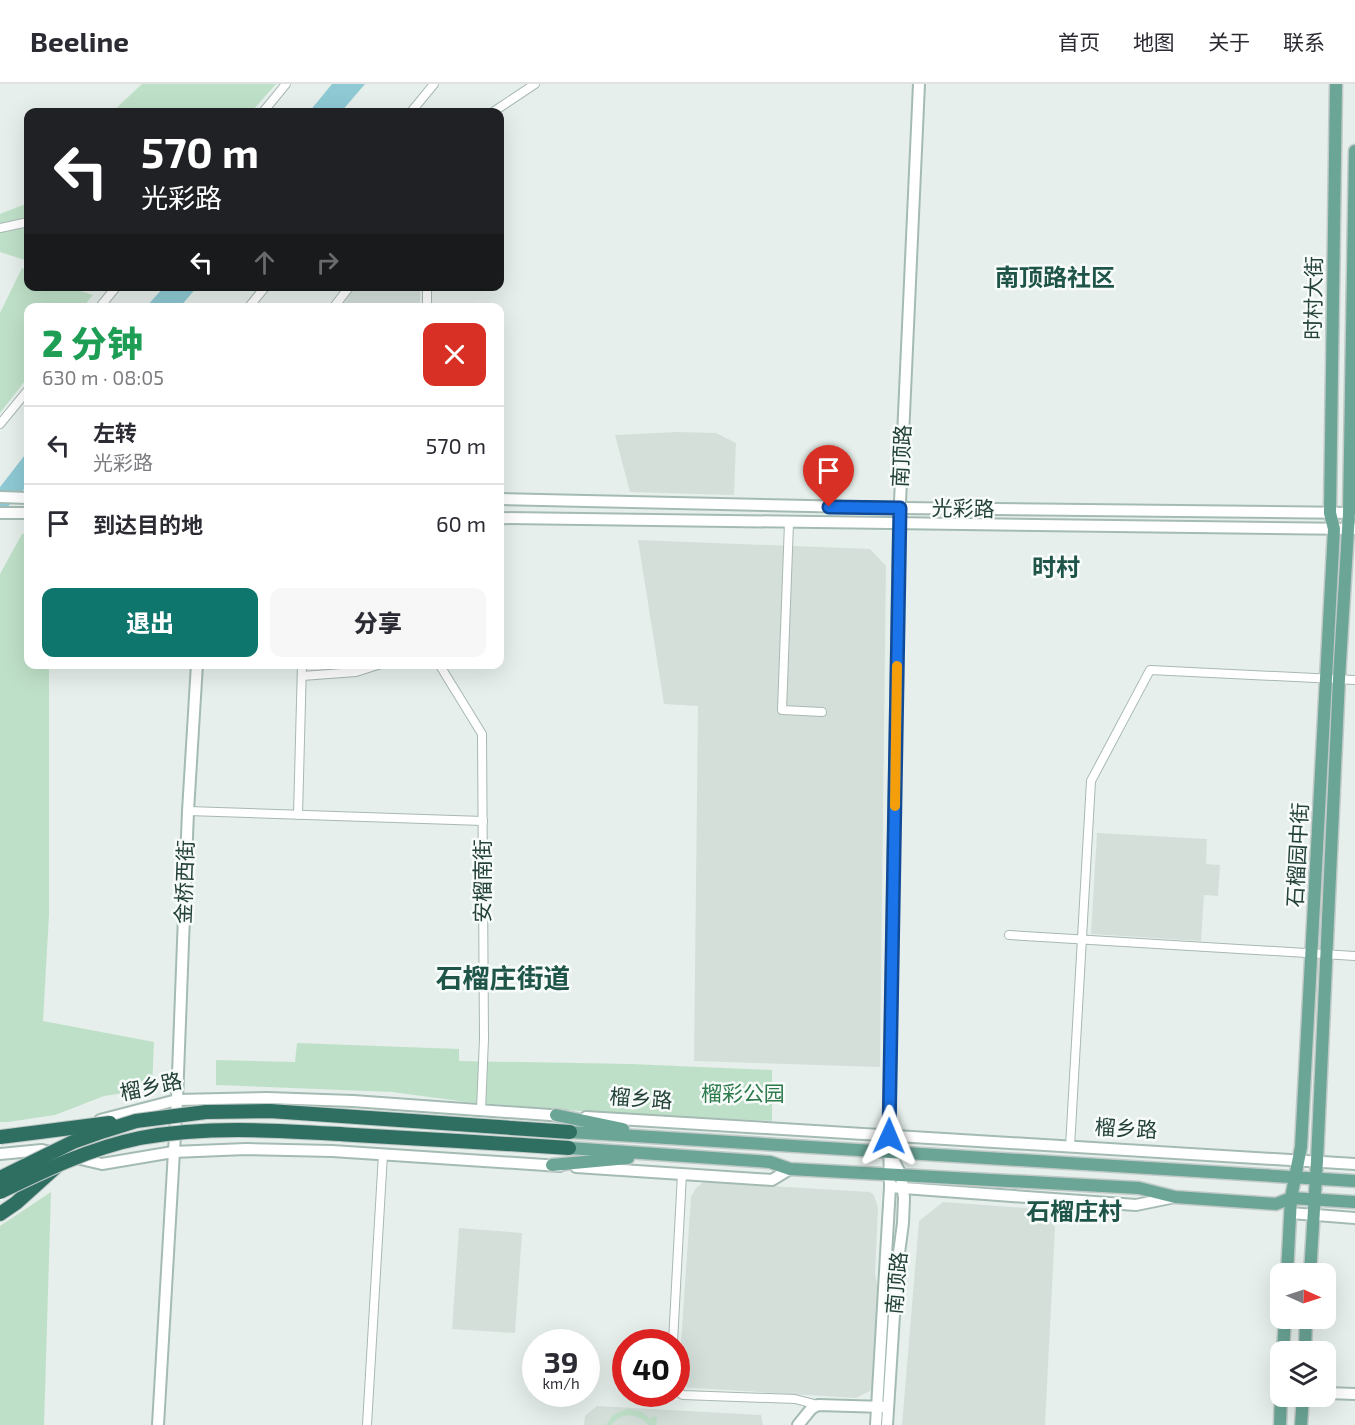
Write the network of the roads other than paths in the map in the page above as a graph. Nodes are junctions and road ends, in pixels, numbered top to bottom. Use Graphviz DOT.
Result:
graph roads {
  1 [pos="286,84"];
  2 [pos="434,84"];
  3 [pos="535,84"];
  4 [pos="919,84"];
  5 [pos="1336,84"];
  6 [pos="266,108"];
  7 [pos="414,108"];
  8 [pos="499,108"];
  9 [pos="1355,151"];
  10 [pos="24,223"];
  11 [pos="0,228"];
  12 [pos="113,291"];
  13 [pos="262,291"];
  14 [pos="346,291"];
  15 [pos="103,303"];
  16 [pos="252,303"];
  17 [pos="337,303"];
  18 [pos="24,395"];
  19 [pos="0,424"];
  20 [pos="0,497"];
  21 [pos="24,498"];
  22 [pos="504,499"];
  23 [pos="900,508"];
  24 [pos="0,513"];
  25 [pos="24,513"];
  26 [pos="1330,513"];
  27 [pos="1352,513"];
  28 [pos="504,518"];
  29 [pos="789,523"];
  30 [pos="899,524"];
  31 [pos="1334,529"];
  32 [pos="1351,529"];
  33 [pos="197,669"];
  34 [pos="302,669"];
  35 [pos="365,669"];
  36 [pos="442,669"];
  37 [pos="302,676"];
  38 [pos="1326,678"];
  39 [pos="1339,679"];
  40 [pos="1355,680"];
  41 [pos="822,712"];
  42 [pos="188,811"];
  43 [pos="298,815"];
  44 [pos="483,821"];
  45 [pos="1009,935"];
  46 [pos="1082,939"];
  47 [pos="1311,954"];
  48 [pos="1327,954"];
  49 [pos="1355,956"];
  50 [pos="177,1100"];
  51 [pos="481,1110"];
  52 [pos="556,1115"];
  53 [pos="136,1121"];
  54 [pos="570,1132"];
  55 [pos="889,1136"];
  56 [pos="0,1137"];
  57 [pos="663,1137"];
  58 [pos="0,1142"];
  59 [pos="1070,1147"];
  60 [pos="568,1148"];
  61 [pos="173,1152"];
  62 [pos="890,1152"];
  63 [pos="0,1154"];
  64 [pos="383,1154"];
  65 [pos="663,1155"];
  66 [pos="1298,1160"];
  67 [pos="1317,1161"];
  68 [pos="60,1164"];
  69 [pos="1355,1164"];
  70 [pos="552,1165"];
  71 [pos="790,1169"];
  72 [pos="682,1174"];
  73 [pos="895,1174"];
  74 [pos="1296,1176"];
  75 [pos="0,1178"];
  76 [pos="1316,1178"];
  77 [pos="1355,1181"];
  78 [pos="890,1187"];
  79 [pos="903,1188"];
  80 [pos="0,1192"];
  81 [pos="1175,1197"];
  82 [pos="1291,1198"];
  83 [pos="1315,1199"];
  84 [pos="1355,1202"];
  85 [pos="1290,1213"];
  86 [pos="0,1214"];
  87 [pos="1314,1215"];
  88 [pos="1355,1218"];
  89 [pos="1288,1263"];
  90 [pos="1311,1263"];
  91 [pos="674,1329"];
  92 [pos="1336,1393"];
  93 [pos="1355,1394"];
  94 [pos="690,1395"];
  95 [pos="818,1404"];
  96 [pos="882,1407"];
  97 [pos="1281,1407"];
  98 [pos="1302,1407"];
  99 [pos="158,1425"];
  100 [pos="367,1425"];
  101 [pos="798,1425"];
  102 [pos="876,1425"];
  103 [pos="887,1425"];
  104 [pos="1280,1425"];
  105 [pos="1301,1425"];
  1 -- 6 [label="street"];
  2 -- 7 [label="street"];
  3 -- 8 [label="street"];
  4 -- 23 [label="street, 南顶路"];
  5 -- 26 [label="main road, 时村大街"];
  9 -- 27 [label="main road, 时村大街"];
  10 -- 11 [label="street"];
  12 -- 15 [label="street"];
  13 -- 16 [label="street"];
  14 -- 17 [label="street"];
  18 -- 19 [label="street"];
  20 -- 21 [label="street"];
  22 -- 23 [label="street, 光彩路"];
  23 -- 26 [label="street, 光彩路"];
  23 -- 30 [label="street, 南顶路"];
  24 -- 25 [label="street"];
  26 -- 27 [label="street, 光彩路"];
  26 -- 31 [label="main road, 石榴园中街"];
  27 -- 32 [label="main road, 时村大街"];
  28 -- 29 [label="street, 光彩路"];
  29 -- 30 [label="street, 光彩路"];
  29 -- 41 [label="street"];
  30 -- 31 [label="street, 光彩路"];
  30 -- 55 [label="street, 南顶路"];
  31 -- 32 [label="street, 光彩路"];
  31 -- 38 [label="main road, 石榴园中街"];
  32 -- 39 [label="main road, 石榴园中街"];
  33 -- 42 [label="street, 金桥西街"];
  34 -- 37 [label="street"];
  35 -- 37 [label="street"];
  36 -- 44 [label="street, 安榴南街"];
  37 -- 43 [label="street"];
  38 -- 39 [label="street"];
  38 -- 46 [label="street"];
  38 -- 47 [label="main road, 石榴园中街"];
  39 -- 40 [label="street"];
  39 -- 48 [label="main road, 石榴园中街"];
  42 -- 43 [label="street"];
  42 -- 50 [label="street, 金桥西街"];
  43 -- 44 [label="street"];
  44 -- 51 [label="street, 安榴南街"];
  45 -- 46 [label="street"];
  46 -- 47 [label="street"];
  46 -- 59 [label="street"];
  47 -- 48 [label="street"];
  47 -- 66 [label="main road, 石榴园中街"];
  48 -- 49 [label="street"];
  48 -- 67 [label="main road, 石榴园中街"];
  50 -- 51 [label="street, 榴乡路"];
  50 -- 58 [label="street, 榴乡路"];
  50 -- 61 [label="street, 金桥西街"];
  51 -- 52 [label="street, 榴乡路"];
  52 -- 55 [label="street, 榴乡路"];
  52 -- 57 [label="main road"];
  53 -- 54 [label="highway, 榴乡路, bridge"];
  53 -- 56 [label="highway, bridge"];
  53 -- 75 [label="highway, 榴乡路, bridge"];
  54 -- 57 [label="main road, 榴乡路"];
  55 -- 59 [label="street, 榴乡路"];
  55 -- 62 [label="street, 南顶路"];
  57 -- 62 [label="main road, 榴乡路"];
  59 -- 66 [label="street, 榴乡路"];
  60 -- 65 [label="main road"];
  60 -- 68 [label="highway, bridge"];
  61 -- 63 [label="street"];
  61 -- 64 [label="street"];
  61 -- 99 [label="street, 金桥西街"];
  62 -- 73 [label="street, 南顶路"];
  62 -- 74 [label="main road, 榴乡路"];
  64 -- 70 [label="street"];
  64 -- 100 [label="street"];
  65 -- 70 [label="main road"];
  65 -- 71 [label="main road"];
  66 -- 67 [label="street, 榴乡路"];
  66 -- 74 [label="main road, 石榴园中街"];
  67 -- 69 [label="street, 榴乡路"];
  67 -- 76 [label="main road, 石榴园中街"];
  68 -- 80 [label="highway, bridge"];
  68 -- 86 [label="highway, bridge"];
  70 -- 72 [label="street"];
  71 -- 72 [label="street"];
  71 -- 73 [label="main road"];
  72 -- 91 [label="street"];
  73 -- 78 [label="street, 南顶路"];
  73 -- 79 [label="street, 南顶路"];
  73 -- 81 [label="main road"];
  74 -- 76 [label="main road, 榴乡路"];
  74 -- 82 [label="main road, 石榴园中街"];
  76 -- 77 [label="main road, 榴乡路"];
  76 -- 83 [label="main road, 石榴园中街"];
  78 -- 79 [label="street"];
  78 -- 96 [label="street, 南顶路"];
  79 -- 81 [label="street"];
  79 -- 96 [label="street, 南顶路"];
  81 -- 82 [label="main road"];
  82 -- 83 [label="main road"];
  82 -- 85 [label="main road, 石榴园中街"];
  83 -- 84 [label="main road"];
  83 -- 87 [label="main road, 石榴园中街"];
  85 -- 87 [label="street"];
  85 -- 89 [label="main road, 石榴园中街"];
  87 -- 88 [label="street"];
  87 -- 90 [label="main road, 石榴园中街"];
  92 -- 93 [label="street"];
  94 -- 95 [label="street"];
  95 -- 96 [label="street"];
  95 -- 101 [label="street"];
  96 -- 102 [label="street"];
  96 -- 103 [label="street"];
  97 -- 104 [label="main road"];
  98 -- 105 [label="main road"];
}
